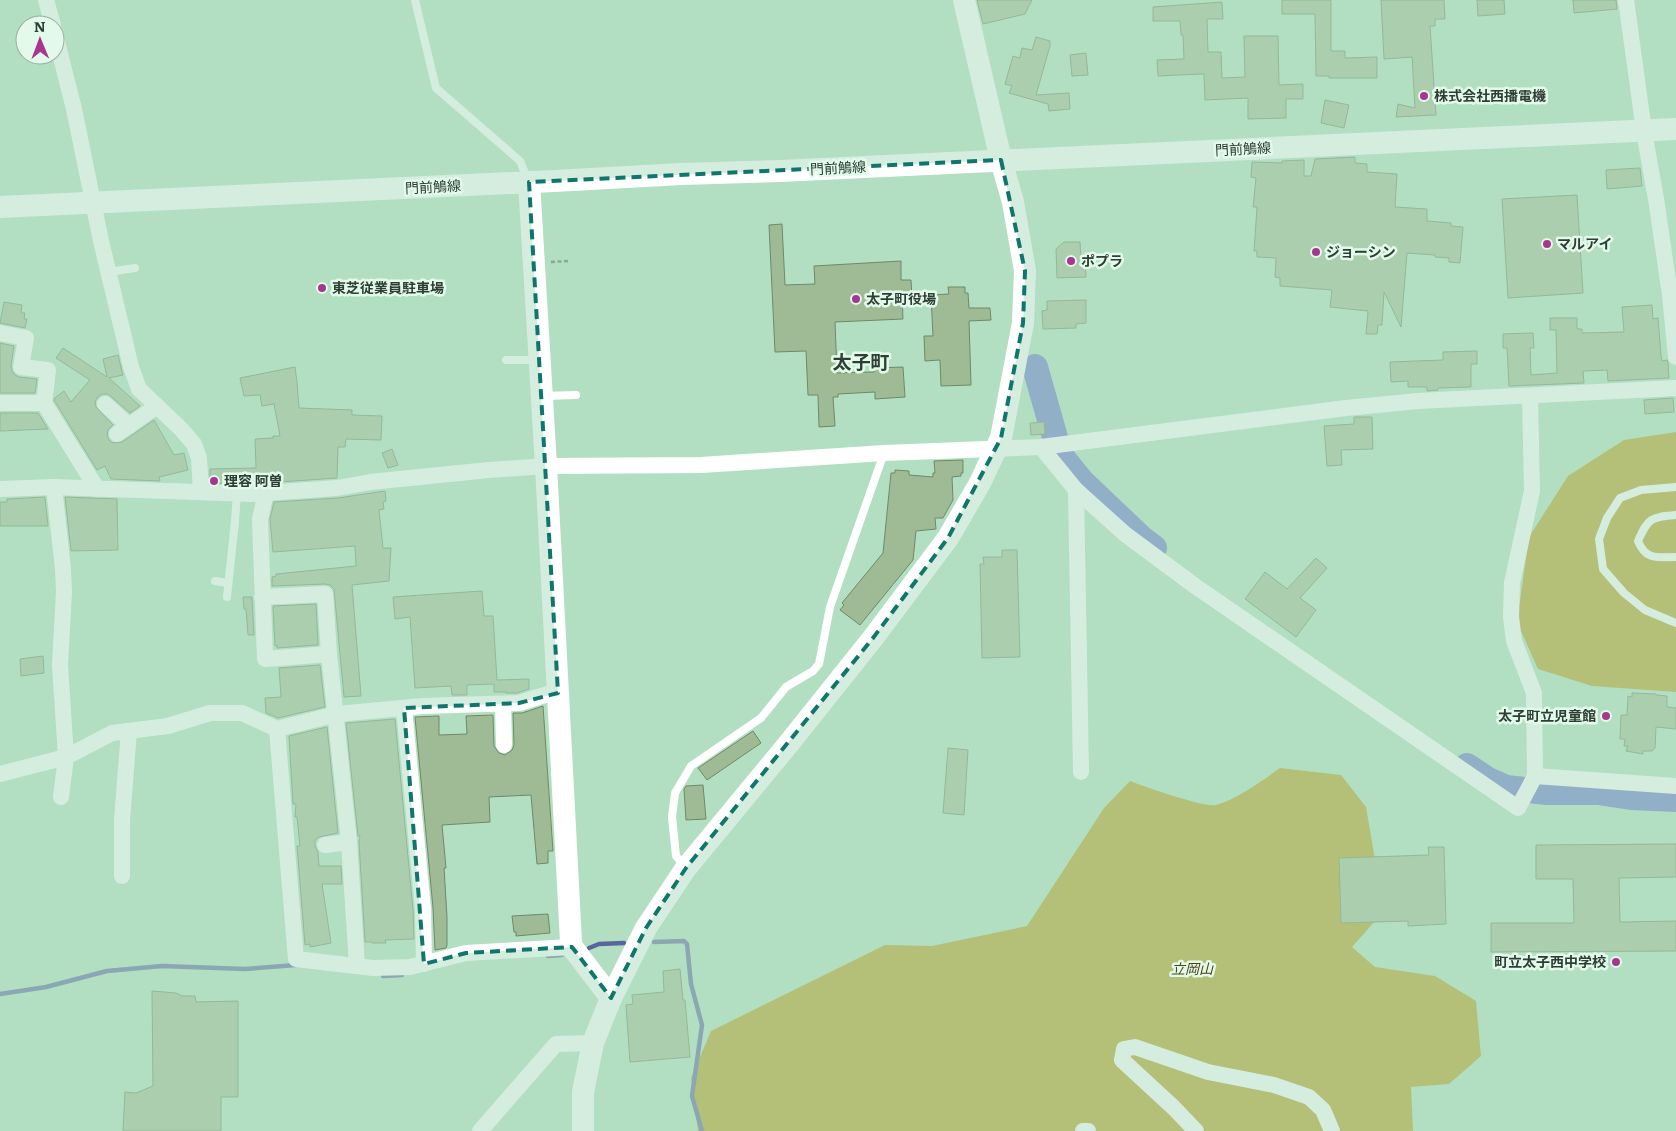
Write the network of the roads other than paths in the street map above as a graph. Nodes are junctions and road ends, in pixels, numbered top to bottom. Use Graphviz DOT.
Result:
graph roads {
  1 [pos="46,0"];
  2 [pos="414,0"];
  3 [pos="964,0"];
  4 [pos="1626,0"];
  5 [pos="50,15"];
  6 [pos="63,65"];
  7 [pos="1676,129"];
  8 [pos="1644,131"];
  9 [pos="1001,160"];
  10 [pos="529,182"];
  11 [pos="94,202"];
  12 [pos="0,207"];
  13 [pos="136,268"];
  14 [pos="108,272"];
  15 [pos="0,334"];
  16 [pos="1676,357"];
  17 [pos="506,360"];
  18 [pos="539,360"];
  19 [pos="1676,388"];
  20 [pos="576,395"];
  21 [pos="541,396"];
  22 [pos="1530,396"];
  23 [pos="0,403"];
  24 [pos="44,403"];
  25 [pos="105,404"];
  26 [pos="157,406"];
  27 [pos="1051,446"];
  28 [pos="996,448"];
  29 [pos="884,453"];
  30 [pos="546,466"];
  31 [pos="54,487"];
  32 [pos="1676,488"];
  33 [pos="0,489"];
  34 [pos="97,489"];
  35 [pos="1076,490"];
  36 [pos="201,492"];
  37 [pos="266,492"];
  38 [pos="237,493"];
  39 [pos="1676,515"];
  40 [pos="1676,557"];
  41 [pos="215,581"];
  42 [pos="228,583"];
  43 [pos="227,597"];
  44 [pos="262,598"];
  45 [pos="1676,624"];
  46 [pos="329,654"];
  47 [pos="558,693"];
  48 [pos="503,704"];
  49 [pos="404,708"];
  50 [pos="336,714"];
  51 [pos="277,729"];
  52 [pos="129,731"];
  53 [pos="504,745"];
  54 [pos="66,757"];
  55 [pos="1081,772"];
  56 [pos="0,774"];
  57 [pos="1536,776"];
  58 [pos="1676,786"];
  59 [pos="61,798"];
  60 [pos="349,842"];
  61 [pos="325,845"];
  62 [pos="686,868"];
  63 [pos="122,876"];
  64 [pos="572,947"];
  65 [pos="424,964"];
  66 [pos="357,966"];
  67 [pos="611,998"];
  68 [pos="593,1043"];
  69 [pos="480,1131"];
  70 [pos="583,1131"];
  71 [pos="1083,1131"];
  72 [pos="1088,1131"];
  73 [pos="1196,1131"];
  74 [pos="1332,1131"];
  1 -- 5 [label="street"];
  2 -- 10 [label="lane"];
  3 -- 9 [label="street"];
  4 -- 8 [label="street"];
  6 -- 11 [label="street"];
  7 -- 8 [label="street, 門前鵤線"];
  8 -- 9 [label="street, 門前鵤線"];
  8 -- 16 [label="street"];
  9 -- 10 [label="street, 門前鵤線"];
  9 -- 28 [label="street"];
  10 -- 11 [label="street, 門前鵤線"];
  10 -- 18 [label="street"];
  11 -- 12 [label="street, 門前鵤線"];
  11 -- 14 [label="street"];
  13 -- 14 [label="lane"];
  14 -- 26 [label="street"];
  15 -- 24 [label="street"];
  17 -- 18 [label="lane"];
  18 -- 21 [label="street"];
  19 -- 22 [label="street"];
  20 -- 21 [label="lane"];
  21 -- 30 [label="street"];
  22 -- 27 [label="street"];
  22 -- 57 [label="street"];
  23 -- 24 [label="street"];
  24 -- 34 [label="street"];
  25 -- 26 [label="street"];
  26 -- 36 [label="street"];
  27 -- 28 [label="street"];
  27 -- 35 [label="street"];
  28 -- 29 [label="street"];
  28 -- 62 [label="street"];
  29 -- 30 [label="street"];
  29 -- 62 [label="lane"];
  30 -- 37 [label="street"];
  30 -- 47 [label="street"];
  31 -- 33 [label="street"];
  31 -- 34 [label="street"];
  31 -- 54 [label="street"];
  32 -- 45 [label="lane"];
  34 -- 36 [label="street"];
  35 -- 55 [label="street"];
  35 -- 57 [label="street"];
  36 -- 38 [label="street"];
  37 -- 38 [label="street"];
  37 -- 44 [label="street"];
  38 -- 42 [label="lane"];
  39 -- 40 [label="lane"];
  41 -- 42 [label="lane"];
  42 -- 43 [label="lane"];
  44 -- 46 [label="street"];
  44 -- 46 [label="street"];
  46 -- 50 [label="street"];
  47 -- 48 [label="street"];
  47 -- 64 [label="street"];
  48 -- 49 [label="street"];
  48 -- 53 [label="street"];
  49 -- 50 [label="street"];
  49 -- 65 [label="street"];
  50 -- 51 [label="street"];
  50 -- 60 [label="street"];
  51 -- 52 [label="street"];
  51 -- 66 [label="street"];
  52 -- 54 [label="street"];
  52 -- 63 [label="street"];
  54 -- 56 [label="street"];
  54 -- 59 [label="street"];
  57 -- 58 [label="street"];
  60 -- 61 [label="street"];
  60 -- 66 [label="street"];
  62 -- 67 [label="street"];
  64 -- 65 [label="street"];
  64 -- 67 [label="street"];
  65 -- 66 [label="street"];
  67 -- 68 [label="street"];
  68 -- 69 [label="street"];
  68 -- 70 [label="street"];
  71 -- 72 [label="street"];
  73 -- 74 [label="street"];
}
